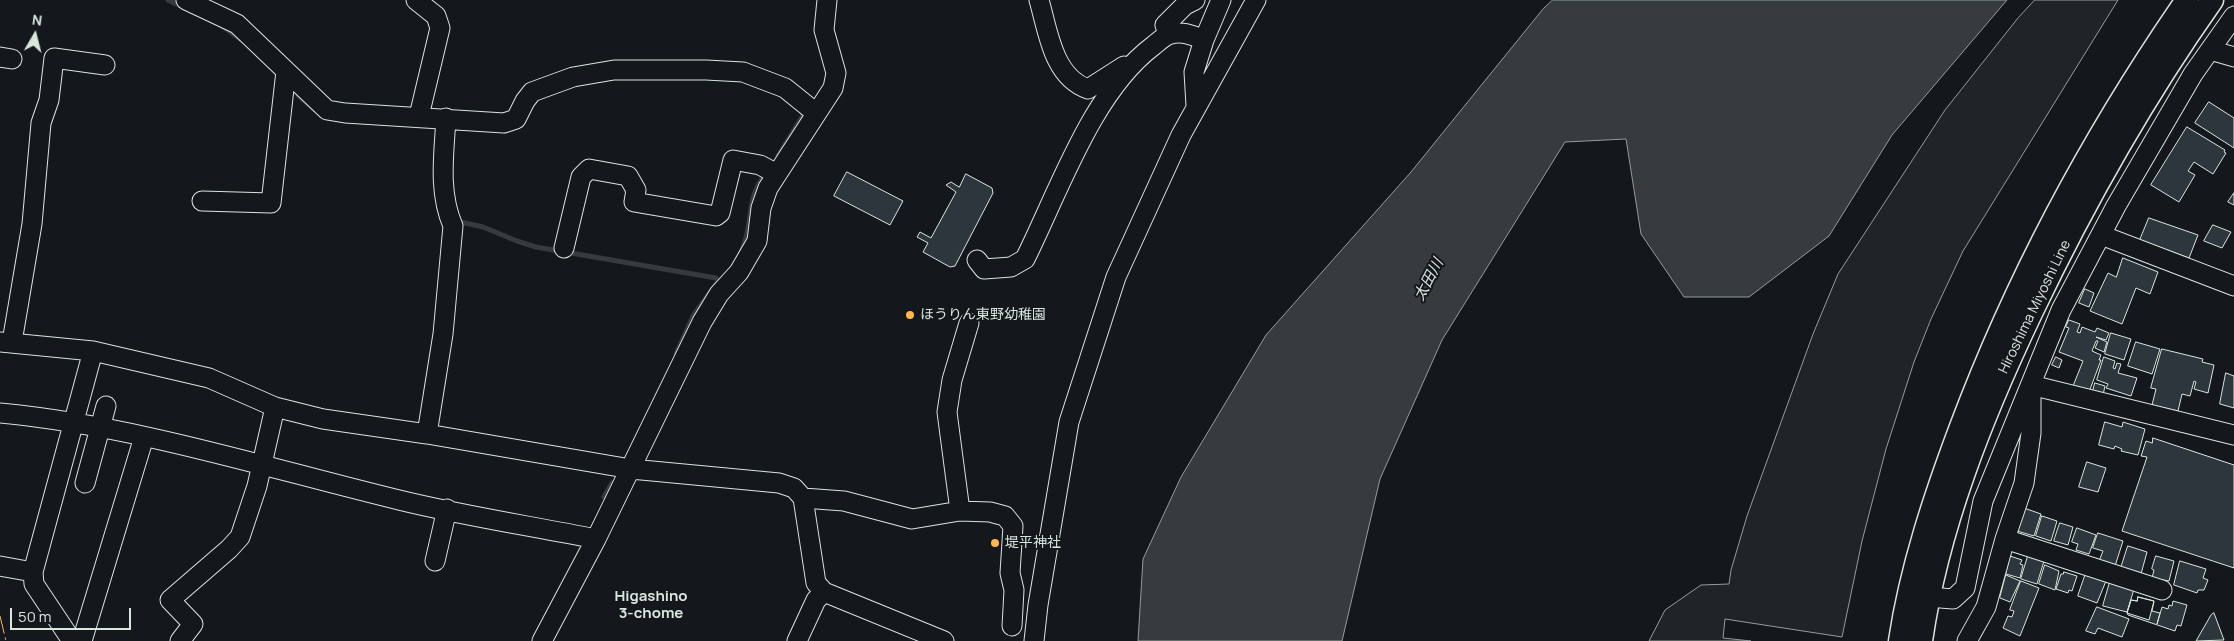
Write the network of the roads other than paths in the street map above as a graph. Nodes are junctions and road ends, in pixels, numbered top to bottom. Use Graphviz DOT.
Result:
graph roads {
  1 [pos="186,0"];
  2 [pos="416,0"];
  3 [pos="827,0"];
  4 [pos="1039,0"];
  5 [pos="1195,0"];
  6 [pos="1256,0"];
  7 [pos="2187,0"];
  8 [pos="2212,0"];
  9 [pos="1216,2"];
  10 [pos="2234,16"];
  11 [pos="1168,35"];
  12 [pos="1204,40"];
  13 [pos="2210,50"];
  14 [pos="2234,57"];
  15 [pos="1137,59"];
  16 [pos="105,64"];
  17 [pos="286,71"];
  18 [pos="1196,106"];
  19 [pos="816,113"];
  20 [pos="419,116"];
  21 [pos="446,118"];
  22 [pos="777,174"];
  23 [pos="202,201"];
  24 [pos="2101,235"];
  25 [pos="564,248"];
  26 [pos="977,260"];
  27 [pos="2234,286"];
  28 [pos="969,323"];
  29 [pos="6,342"];
  30 [pos="93,351"];
  31 [pos="2031,385"];
  32 [pos="106,406"];
  33 [pos="275,407"];
  34 [pos="0,413"];
  35 [pos="73,423"];
  36 [pos="100,428"];
  37 [pos="427,434"];
  38 [pos="2234,435"];
  39 [pos="144,437"];
  40 [pos="262,465"];
  41 [pos="631,469"];
  42 [pos="85,483"];
  43 [pos="803,498"];
  44 [pos="447,509"];
  45 [pos="960,511"];
  46 [pos="596,539"];
  47 [pos="2005,539"];
  48 [pos="435,561"];
  49 [pos="0,566"];
  50 [pos="1020,567"];
  51 [pos="33,572"];
  52 [pos="1014,590"];
  53 [pos="2162,590"];
  54 [pos="824,592"];
  55 [pos="1919,597"];
  56 [pos="1012,626"];
  57 [pos="72,641"];
  58 [pos="82,641"];
  59 [pos="180,641"];
  60 [pos="542,641"];
  61 [pos="797,641"];
  62 [pos="944,641"];
  63 [pos="1034,641"];
  64 [pos="1900,641"];
  65 [pos="1921,641"];
  66 [pos="1967,641"];
  1 -- 17 [label="street"];
  2 -- 20 [label="street"];
  3 -- 19 [label="street"];
  4 -- 15 [label="street"];
  5 -- 11 [label="street"];
  6 -- 18 [label="street"];
  7 -- 55 [label="main road, Hiroshima Miyoshi Line"];
  8 -- 55 [label="main road, Hiroshima Miyoshi Line"];
  9 -- 12 [label="street"];
  10 -- 13 [label="street"];
  11 -- 12 [label="street"];
  11 -- 15 [label="street"];
  12 -- 18 [label="street"];
  13 -- 14 [label="street"];
  13 -- 24 [label="street"];
  15 -- 26 [label="street"];
  16 -- 29 [label="street"];
  17 -- 20 [label="street"];
  17 -- 23 [label="street"];
  18 -- 63 [label="street"];
  19 -- 21 [label="street"];
  19 -- 22 [label="street"];
  20 -- 21 [label="street"];
  21 -- 37 [label="street"];
  22 -- 25 [label="street"];
  22 -- 41 [label="street"];
  24 -- 27 [label="street"];
  24 -- 31 [label="street"];
  28 -- 45 [label="street"];
  29 -- 30 [label="street"];
  30 -- 33 [label="street"];
  30 -- 35 [label="street"];
  31 -- 38 [label="street"];
  31 -- 47 [label="street"];
  31 -- 55 [label="street"];
  32 -- 36 [label="street"];
  33 -- 37 [label="street"];
  33 -- 40 [label="street"];
  34 -- 35 [label="street"];
  35 -- 36 [label="street"];
  35 -- 51 [label="street"];
  36 -- 39 [label="street"];
  36 -- 42 [label="street"];
  37 -- 41 [label="street"];
  39 -- 40 [label="street"];
  39 -- 58 [label="street"];
  40 -- 44 [label="street"];
  40 -- 59 [label="street"];
  41 -- 43 [label="street"];
  41 -- 46 [label="street"];
  43 -- 45 [label="street"];
  43 -- 54 [label="street"];
  44 -- 46 [label="street"];
  44 -- 48 [label="street"];
  45 -- 52 [label="street"];
  46 -- 60 [label="street"];
  47 -- 53 [label="street"];
  47 -- 66 [label="street"];
  49 -- 51 [label="street"];
  50 -- 52 [label="street"];
  51 -- 57 [label="street"];
  52 -- 56 [label="street"];
  54 -- 61 [label="street"];
  54 -- 62 [label="street"];
  55 -- 64 [label="main road, Hiroshima Miyoshi Line"];
  55 -- 65 [label="main road, Hiroshima Miyoshi Line"];
}
